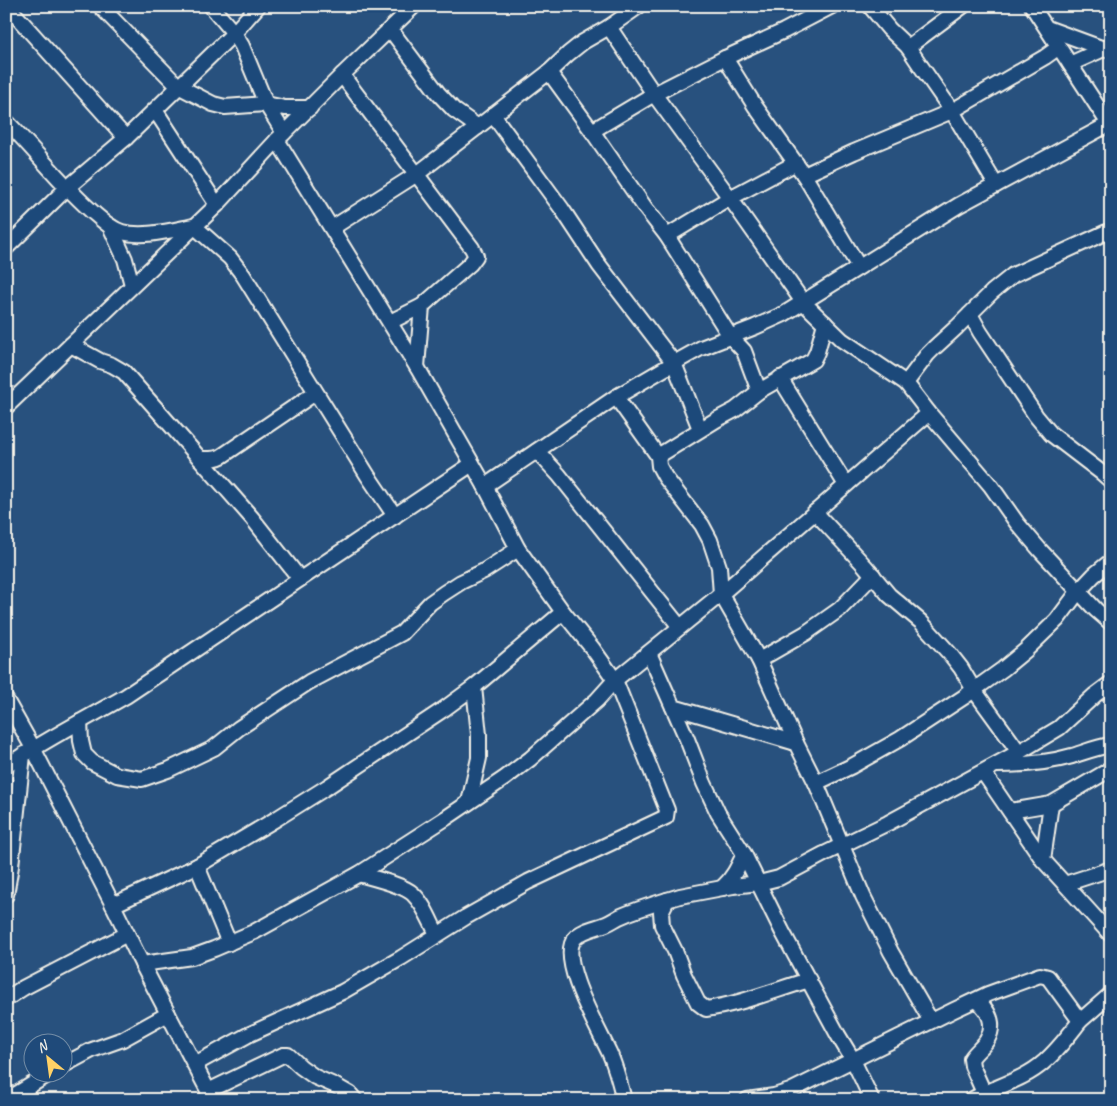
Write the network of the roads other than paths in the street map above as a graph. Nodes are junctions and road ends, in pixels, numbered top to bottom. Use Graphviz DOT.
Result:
graph roads {
  1 [pos="100,6"];
  2 [pos="211,6"];
  3 [pos="258,6"];
  4 [pos="414,6"];
  5 [pos="639,6"];
  6 [pos="832,6"];
  7 [pos="870,6"];
  8 [pos="963,6"];
  9 [pos="1034,7"];
  10 [pos="10,9"];
  11 [pos="609,28"];
  12 [pos="1047,28"];
  13 [pos="390,29"];
  14 [pos="234,33"];
  15 [pos="1059,46"];
  16 [pos="908,47"];
  17 [pos="1107,48"];
  18 [pos="725,58"];
  19 [pos="1070,64"];
  20 [pos="549,72"];
  21 [pos="342,75"];
  22 [pos="178,86"];
  23 [pos="654,94"];
  24 [pos="266,104"];
  25 [pos="310,108"];
  26 [pos="155,110"];
  27 [pos="952,111"];
  28 [pos="493,115"];
  29 [pos="6,120"];
  30 [pos="1110,124"];
  31 [pos="478,127"];
  32 [pos="592,130"];
  33 [pos="281,137"];
  34 [pos="126,138"];
  35 [pos="800,169"];
  36 [pos="417,174"];
  37 [pos="996,185"];
  38 [pos="67,188"];
  39 [pos="730,198"];
  40 [pos="217,205"];
  41 [pos="110,226"];
  42 [pos="194,226"];
  43 [pos="332,228"];
  44 [pos="1111,230"];
  45 [pos="667,236"];
  46 [pos="6,248"];
  47 [pos="859,267"];
  48 [pos="132,285"];
  49 [pos="803,302"];
  50 [pos="422,306"];
  51 [pos="970,314"];
  52 [pos="390,322"];
  53 [pos="825,323"];
  54 [pos="730,336"];
  55 [pos="70,345"];
  56 [pos="674,363"];
  57 [pos="417,367"];
  58 [pos="780,378"];
  59 [pos="906,383"];
  60 [pos="759,391"];
  61 [pos="316,393"];
  62 [pos="616,397"];
  63 [pos="6,407"];
  64 [pos="929,413"];
  65 [pos="700,430"];
  66 [pos="537,451"];
  67 [pos="658,456"];
  68 [pos="200,459"];
  69 [pos="472,464"];
  70 [pos="1111,481"];
  71 [pos="846,485"];
  72 [pos="485,486"];
  73 [pos="815,512"];
  74 [pos="394,516"];
  75 [pos="518,550"];
  76 [pos="1111,562"];
  77 [pos="873,575"];
  78 [pos="300,580"];
  79 [pos="1078,592"];
  80 [pos="721,594"];
  81 [pos="563,612"];
  82 [pos="1111,624"];
  83 [pos="680,627"];
  84 [pos="649,653"];
  85 [pos="760,660"];
  86 [pos="614,680"];
  87 [pos="1111,683"];
  88 [pos="474,687"];
  89 [pos="974,690"];
  90 [pos="6,700"];
  91 [pos="672,707"];
  92 [pos="12,720"];
  93 [pos="80,722"];
  94 [pos="796,743"];
  95 [pos="1111,745"];
  96 [pos="28,751"];
  97 [pos="1019,752"];
  98 [pos="997,765"];
  99 [pos="6,766"];
  100 [pos="1111,769"];
  101 [pos="983,772"];
  102 [pos="816,783"];
  103 [pos="469,802"];
  104 [pos="1051,804"];
  105 [pos="1010,810"];
  106 [pos="843,846"];
  107 [pos="744,854"];
  108 [pos="1043,860"];
  109 [pos="197,866"];
  110 [pos="1111,869"];
  111 [pos="359,874"];
  112 [pos="759,883"];
  113 [pos="1065,884"];
  114 [pos="722,888"];
  115 [pos="6,895"];
  116 [pos="667,900"];
  117 [pos="113,905"];
  118 [pos="127,934"];
  119 [pos="437,934"];
  120 [pos="1111,935"];
  121 [pos="229,943"];
  122 [pos="142,964"];
  123 [pos="809,980"];
  124 [pos="1111,994"];
  125 [pos="6,999"];
  126 [pos="977,1000"];
  127 [pos="168,1014"];
  128 [pos="931,1021"];
  129 [pos="1080,1021"];
  130 [pos="853,1060"];
  131 [pos="72,1061"];
  132 [pos="195,1064"];
  133 [pos="33,1084"];
  134 [pos="984,1093"];
  135 [pos="211,1095"];
  136 [pos="7,1100"];
  137 [pos="355,1100"];
  138 [pos="624,1100"];
  139 [pos="747,1100"];
  140 [pos="872,1100"];
  141 [pos="971,1100"];
  1 -- 22 [label="street"];
  2 -- 14 [label="street"];
  3 -- 14 [label="street"];
  4 -- 13 [label="street"];
  5 -- 11 [label="street"];
  6 -- 18 [label="street"];
  7 -- 16 [label="street"];
  8 -- 16 [label="street"];
  9 -- 12 [label="street"];
  10 -- 34 [label="street"];
  11 -- 20 [label="street"];
  11 -- 23 [label="street"];
  12 -- 15 [label="street"];
  12 -- 17 [label="street"];
  13 -- 21 [label="street"];
  13 -- 31 [label="street"];
  14 -- 22 [label="street"];
  14 -- 24 [label="street"];
  15 -- 19 [label="street"];
  15 -- 27 [label="street"];
  16 -- 27 [label="street"];
  17 -- 19 [label="street"];
  18 -- 23 [label="street"];
  18 -- 35 [label="street"];
  19 -- 30 [label="street"];
  20 -- 28 [label="street"];
  20 -- 32 [label="street"];
  21 -- 25 [label="street"];
  21 -- 36 [label="street"];
  22 -- 24 [label="street"];
  22 -- 26 [label="street"];
  23 -- 32 [label="street"];
  23 -- 39 [label="street"];
  24 -- 25 [label="street"];
  24 -- 33 [label="street"];
  25 -- 33 [label="street"];
  26 -- 34 [label="street"];
  26 -- 40 [label="street"];
  27 -- 35 [label="street"];
  27 -- 37 [label="street"];
  28 -- 31 [label="street"];
  28 -- 56 [label="street"];
  29 -- 38 [label="street"];
  30 -- 37 [label="street"];
  31 -- 36 [label="street"];
  32 -- 45 [label="street"];
  33 -- 40 [label="street"];
  33 -- 43 [label="street"];
  34 -- 38 [label="street"];
  35 -- 39 [label="street"];
  35 -- 47 [label="street"];
  36 -- 43 [label="street"];
  36 -- 50 [label="street"];
  37 -- 47 [label="street"];
  38 -- 41 [label="street"];
  38 -- 46 [label="street"];
  39 -- 45 [label="street"];
  39 -- 49 [label="street"];
  40 -- 42 [label="street"];
  41 -- 42 [label="street"];
  41 -- 48 [label="street"];
  42 -- 48 [label="street"];
  42 -- 61 [label="street"];
  43 -- 52 [label="street"];
  44 -- 51 [label="street"];
  45 -- 54 [label="street"];
  47 -- 49 [label="street"];
  48 -- 55 [label="street"];
  49 -- 53 [label="street"];
  49 -- 54 [label="street"];
  50 -- 52 [label="street"];
  50 -- 57 [label="street"];
  51 -- 59 [label="street"];
  51 -- 70 [label="street"];
  52 -- 57 [label="street"];
  53 -- 58 [label="street"];
  53 -- 59 [label="street"];
  54 -- 56 [label="street"];
  54 -- 60 [label="street"];
  55 -- 63 [label="street"];
  55 -- 68 [label="street"];
  56 -- 62 [label="street"];
  56 -- 65 [label="street"];
  57 -- 69 [label="street"];
  58 -- 60 [label="street"];
  58 -- 71 [label="street"];
  59 -- 64 [label="street"];
  60 -- 65 [label="street"];
  61 -- 68 [label="street"];
  61 -- 74 [label="street"];
  62 -- 66 [label="street"];
  62 -- 67 [label="street"];
  64 -- 71 [label="street"];
  64 -- 79 [label="street"];
  65 -- 67 [label="street"];
  66 -- 72 [label="street"];
  66 -- 83 [label="street"];
  67 -- 80 [label="street"];
  68 -- 78 [label="street"];
  69 -- 72 [label="street"];
  69 -- 74 [label="street"];
  71 -- 73 [label="street"];
  72 -- 75 [label="street"];
  73 -- 77 [label="street"];
  73 -- 80 [label="street"];
  74 -- 78 [label="street"];
  75 -- 81 [label="street"];
  75 -- 93 [label="street"];
  76 -- 79 [label="street"];
  77 -- 85 [label="street"];
  77 -- 89 [label="street"];
  78 -- 93 [label="street"];
  79 -- 82 [label="street"];
  79 -- 89 [label="street"];
  80 -- 83 [label="street"];
  80 -- 85 [label="street"];
  81 -- 86 [label="street"];
  81 -- 88 [label="street"];
  83 -- 84 [label="street"];
  84 -- 86 [label="street"];
  84 -- 91 [label="street"];
  85 -- 94 [label="street"];
  86 -- 103 [label="street"];
  86 -- 119 [label="street"];
  87 -- 97 [label="street"];
  88 -- 103 [label="street"];
  88 -- 109 [label="street"];
  89 -- 97 [label="street"];
  89 -- 102 [label="street"];
  90 -- 92 [label="street"];
  91 -- 94 [label="street"];
  91 -- 107 [label="street"];
  92 -- 96 [label="street"];
  93 -- 96 [label="street"];
  94 -- 102 [label="street"];
  95 -- 98 [label="street"];
  96 -- 99 [label="street"];
  96 -- 115 [label="street"];
  96 -- 117 [label="street"];
  97 -- 98 [label="street"];
  98 -- 101 [label="street"];
  100 -- 104 [label="street"];
  101 -- 105 [label="street"];
  101 -- 106 [label="street"];
  102 -- 106 [label="street"];
  103 -- 111 [label="street"];
  104 -- 105 [label="street"];
  104 -- 108 [label="street"];
  105 -- 108 [label="street"];
  106 -- 112 [label="street"];
  106 -- 128 [label="street"];
  107 -- 112 [label="street"];
  107 -- 114 [label="street"];
  108 -- 113 [label="street"];
  109 -- 117 [label="street"];
  109 -- 121 [label="street"];
  110 -- 113 [label="street"];
  111 -- 119 [label="street"];
  111 -- 121 [label="street"];
  112 -- 114 [label="street"];
  112 -- 123 [label="street"];
  113 -- 120 [label="street"];
  114 -- 116 [label="street"];
  116 -- 123 [label="street"];
  116 -- 138 [label="street"];
  117 -- 118 [label="street"];
  118 -- 122 [label="street"];
  118 -- 125 [label="street"];
  119 -- 132 [label="street"];
  121 -- 122 [label="street"];
  122 -- 127 [label="street"];
  123 -- 130 [label="street"];
  124 -- 129 [label="street"];
  126 -- 128 [label="street"];
  126 -- 129 [label="street"];
  126 -- 134 [label="street"];
  127 -- 131 [label="street"];
  127 -- 132 [label="street"];
  128 -- 130 [label="street"];
  129 -- 134 [label="street"];
  130 -- 139 [label="street"];
  130 -- 140 [label="street"];
  132 -- 135 [label="street"];
  133 -- 136 [label="street"];
  134 -- 141 [label="street"];
  135 -- 137 [label="street"];
}
